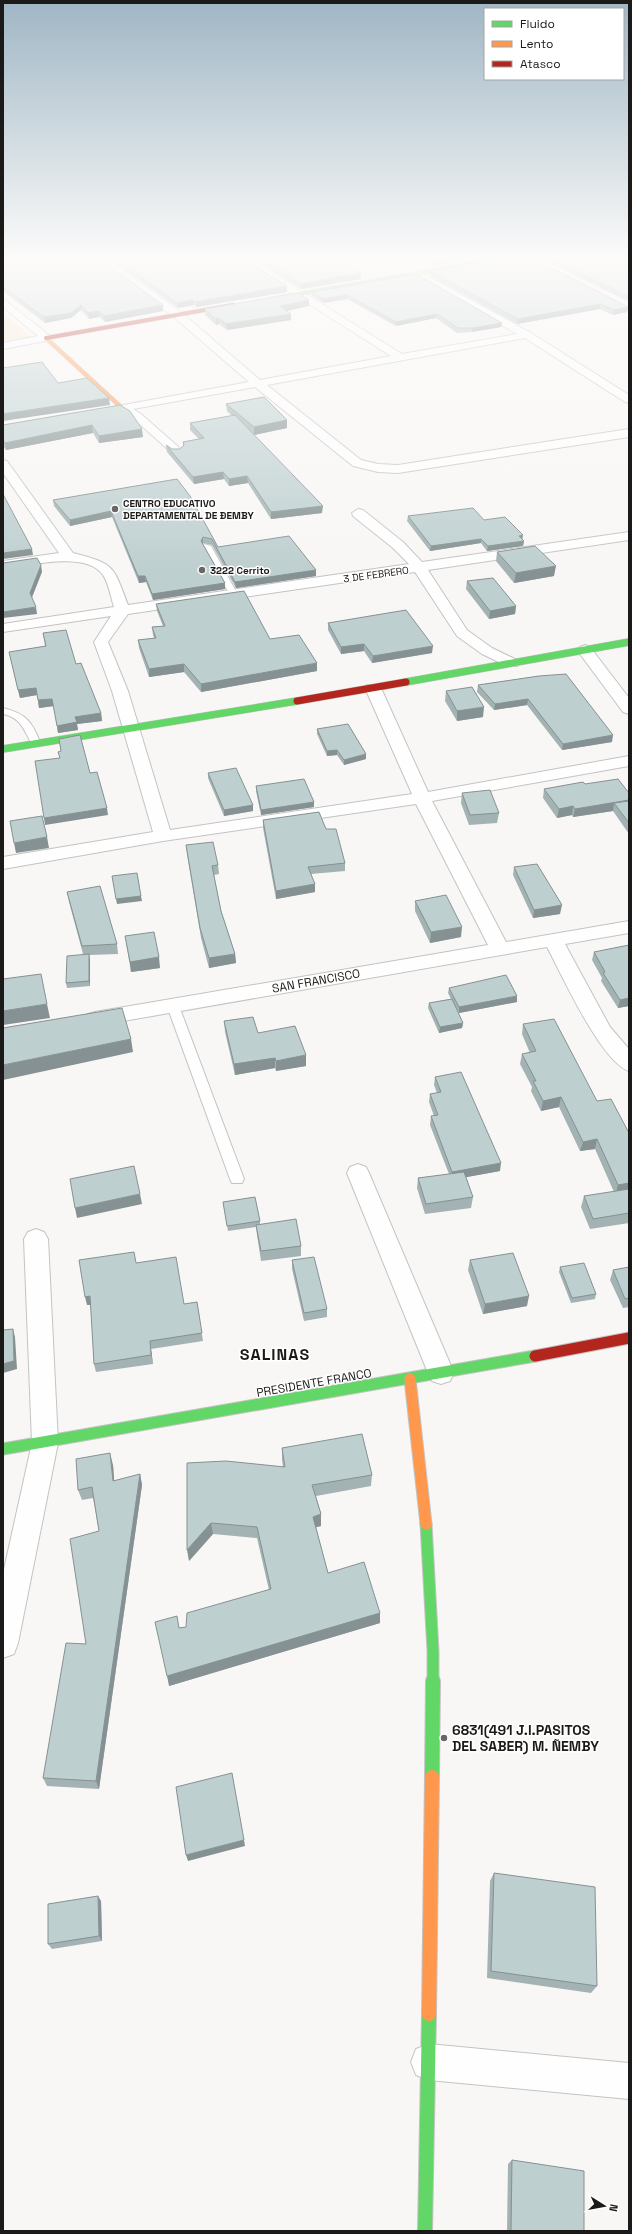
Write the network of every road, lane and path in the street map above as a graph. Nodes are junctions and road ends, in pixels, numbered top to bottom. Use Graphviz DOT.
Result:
graph roads {
  1 [pos="73,363"];
  2 [pos="234,363"];
  3 [pos="371,363"];
  4 [pos="571,363"];
  5 [pos="257,383"];
  6 [pos="629,400"];
  7 [pos="122,408"];
  8 [pos="107,410"];
  9 [pos="629,433"];
  10 [pos="177,451"];
  11 [pos="3,464"];
  12 [pos="358,513"];
  13 [pos="629,536"];
  14 [pos="207,546"];
  15 [pos="68,556"];
  16 [pos="3,565"];
  17 [pos="419,567"];
  18 [pos="234,595"];
  19 [pos="123,611"];
  20 [pos="3,628"];
  21 [pos="629,642"];
  22 [pos="585,650"];
  23 [pos="512,663"];
  24 [pos="373,688"];
  25 [pos="629,710"];
  26 [pos="3,711"];
  27 [pos="131,728"];
  28 [pos="36,744"];
  29 [pos="3,749"];
  30 [pos="629,761"];
  31 [pos="422,798"];
  32 [pos="163,836"];
  33 [pos="3,863"];
  34 [pos="629,927"];
  35 [pos="553,940"];
  36 [pos="500,950"];
  37 [pos="173,1006"];
  38 [pos="80,1021"];
  39 [pos="629,1064"];
  40 [pos="358,1173"];
  41 [pos="237,1179"];
  42 [pos="36,1239"];
  43 [pos="629,1338"];
  44 [pos="441,1373"];
  45 [pos="410,1379"];
  46 [pos="45,1443"];
  47 [pos="3,1449"];
  48 [pos="3,1643"];
  49 [pos="429,2062"];
  50 [pos="629,2081"];
  51 [pos="425,2231"];
  1 -- 7 [label="street"];
  2 -- 5 [label="street"];
  3 -- 5 [label="street"];
  4 -- 6 [label="street"];
  5 -- 7 [label="street"];
  5 -- 9 [label="street"];
  7 -- 8 [label="street"];
  7 -- 10 [label="street"];
  11 -- 15 [label="street"];
  12 -- 17 [label="street"];
  13 -- 17 [label="street, 3 DE FEBRERO"];
  14 -- 18 [label="lane"];
  15 -- 16 [label="street"];
  15 -- 19 [label="street"];
  17 -- 18 [label="street, 3 DE FEBRERO"];
  17 -- 23 [label="street"];
  18 -- 19 [label="street, 3 DE FEBRERO"];
  19 -- 20 [label="street, 3 DE FEBRERO"];
  19 -- 27 [label="street"];
  21 -- 22 [label="street"];
  22 -- 23 [label="street"];
  22 -- 25 [label="street"];
  23 -- 24 [label="street"];
  24 -- 27 [label="street"];
  24 -- 31 [label="street"];
  26 -- 28 [label="lane"];
  27 -- 28 [label="street"];
  27 -- 32 [label="street"];
  28 -- 29 [label="street"];
  30 -- 31 [label="street"];
  31 -- 32 [label="street"];
  31 -- 36 [label="street"];
  32 -- 33 [label="street"];
  34 -- 35 [label="street, SAN FRANCISCO"];
  35 -- 36 [label="street, SAN FRANCISCO"];
  35 -- 39 [label="street"];
  36 -- 37 [label="street, SAN FRANCISCO"];
  37 -- 38 [label="street, SAN FRANCISCO"];
  37 -- 41 [label="lane"];
  40 -- 44 [label="street"];
  42 -- 46 [label="street"];
  43 -- 44 [label="street, PRESIDENTE FRANCO"];
  44 -- 45 [label="street, PRESIDENTE FRANCO"];
  45 -- 46 [label="street, PRESIDENTE FRANCO"];
  45 -- 49 [label="street"];
  46 -- 47 [label="street, PRESIDENTE FRANCO"];
  46 -- 48 [label="street"];
  49 -- 50 [label="street"];
  49 -- 51 [label="street"];
}
